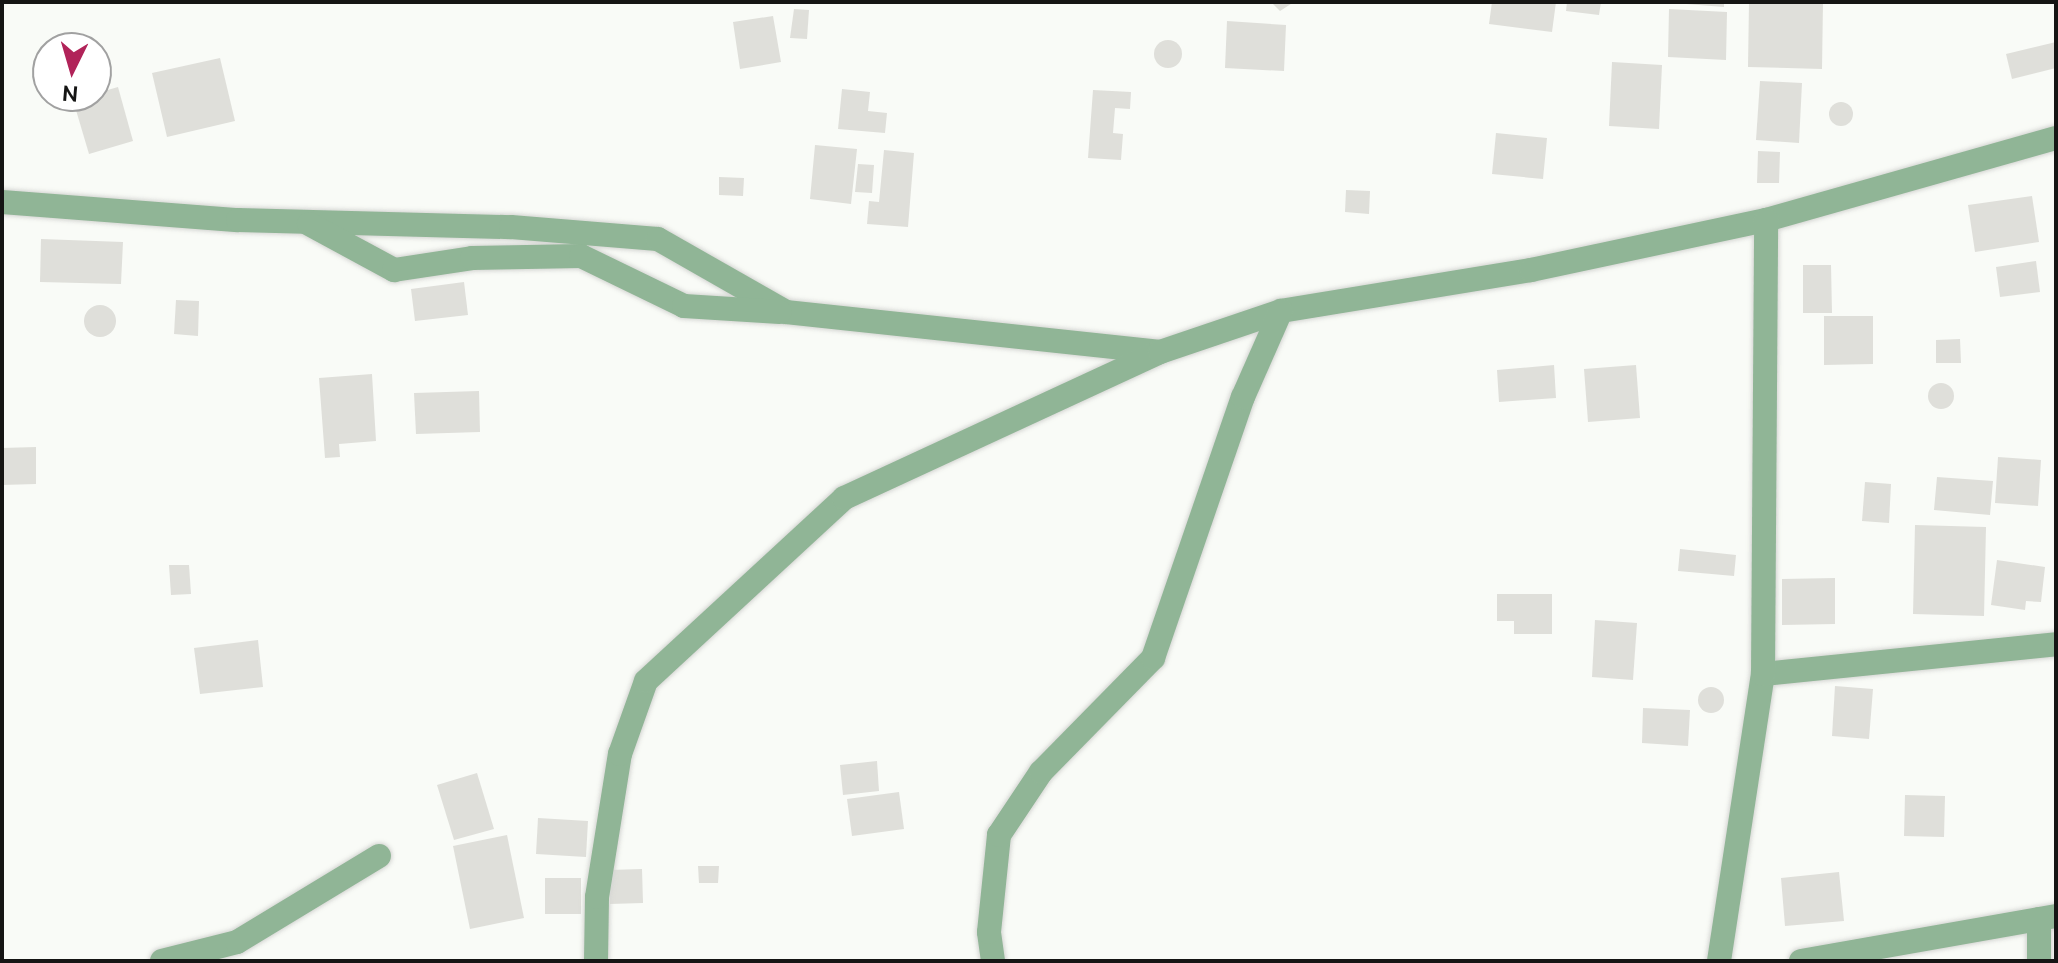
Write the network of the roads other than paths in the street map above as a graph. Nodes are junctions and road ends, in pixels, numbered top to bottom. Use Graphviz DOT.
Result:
graph roads {
  1 [pos="2056,138"];
  2 [pos="2,202"];
  3 [pos="1766,220"];
  4 [pos="304,222"];
  5 [pos="1281,311"];
  6 [pos="786,312"];
  7 [pos="1160,352"];
  8 [pos="2056,644"];
  9 [pos="1763,674"];
  10 [pos="379,856"];
  11 [pos="2048,918"];
  12 [pos="162,961"];
  13 [pos="596,961"];
  14 [pos="993,961"];
  15 [pos="1719,961"];
  16 [pos="1801,961"];
  17 [pos="2039,961"];
  1 -- 3 [label="street"];
  2 -- 4 [label="street"];
  3 -- 5 [label="street"];
  3 -- 9 [label="street"];
  4 -- 6 [label="street"];
  4 -- 6 [label="street"];
  5 -- 7 [label="street"];
  5 -- 14 [label="street"];
  6 -- 7 [label="street"];
  7 -- 13 [label="street"];
  8 -- 9 [label="street"];
  9 -- 15 [label="street"];
  10 -- 12 [label="street"];
  11 -- 16 [label="street"];
  11 -- 17 [label="street"];
}
